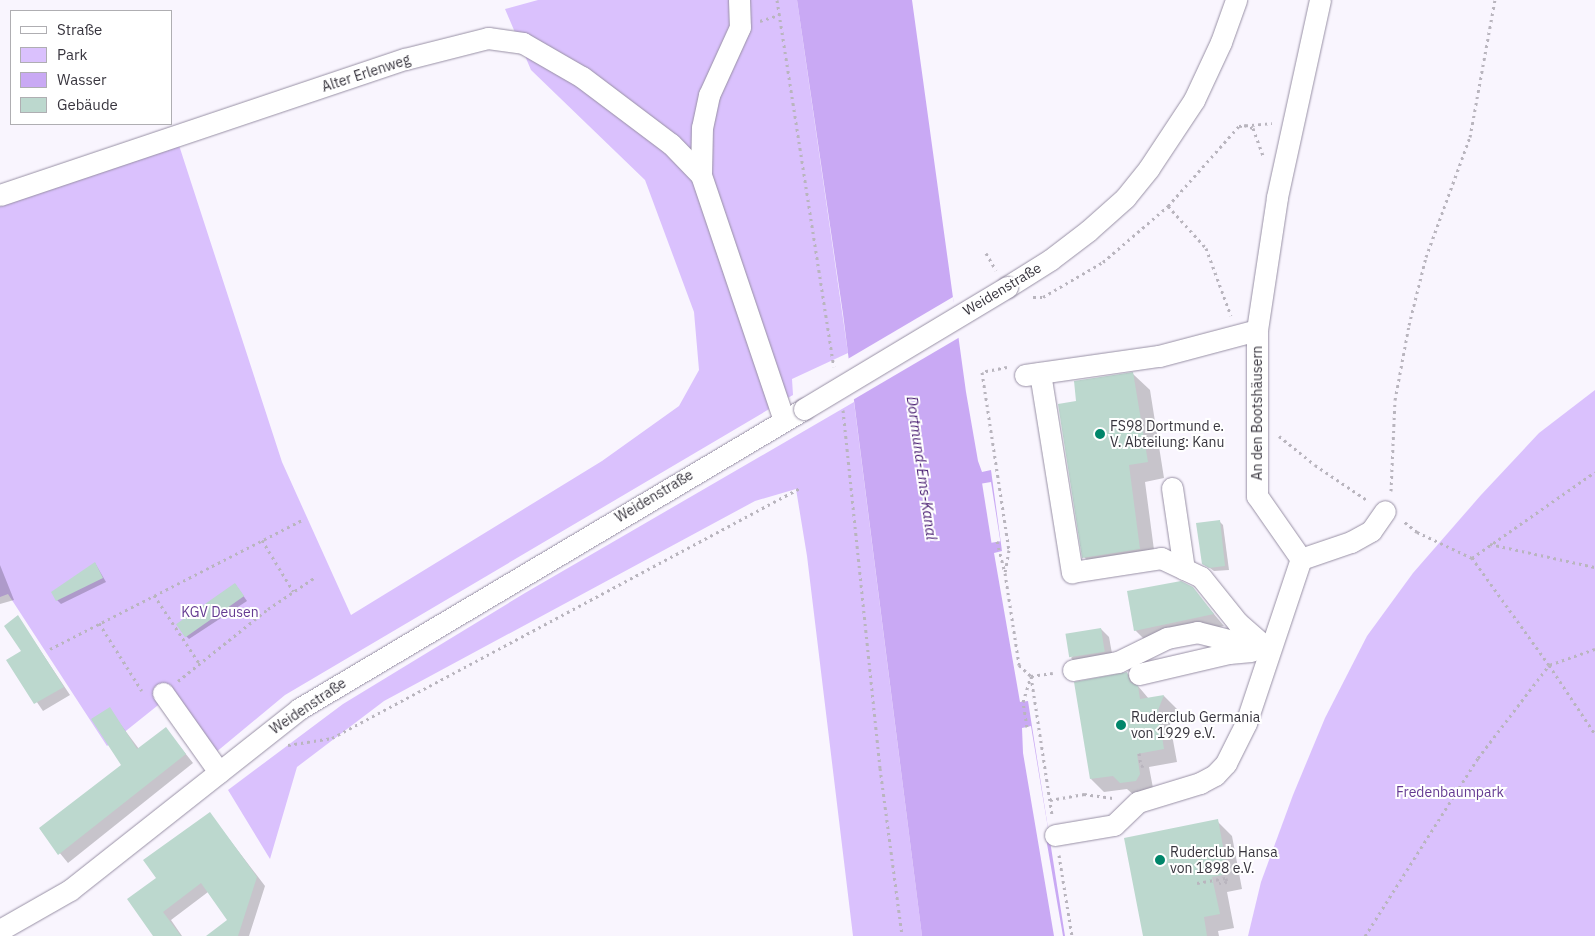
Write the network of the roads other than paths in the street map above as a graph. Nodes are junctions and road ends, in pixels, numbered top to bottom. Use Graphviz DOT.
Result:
graph roads {
  1 [pos="739,0"];
  2 [pos="1236,0"];
  3 [pos="1320,0"];
  4 [pos="701,175"];
  5 [pos="0,195"];
  6 [pos="1249,332"];
  7 [pos="784,420"];
  8 [pos="1172,488"];
  9 [pos="1385,511"];
  10 [pos="1302,559"];
  11 [pos="1184,568"];
  12 [pos="1269,650"];
  13 [pos="1073,670"];
  14 [pos="1139,674"];
  15 [pos="163,694"];
  16 [pos="219,772"];
  17 [pos="1055,835"];
  18 [pos="0,930"];
  1 -- 4 [label="street"];
  2 -- 7 [label="street, Weidenstraße, bridge"];
  3 -- 6 [label="street, An den Bootshäusern"];
  4 -- 5 [label="street, Alter Erlenweg"];
  4 -- 7 [label="street"];
  6 -- 10 [label="street, An den Bootshäusern"];
  6 -- 11 [label="street"];
  7 -- 16 [label="street, Weidenstraße"];
  8 -- 11 [label="street"];
  9 -- 10 [label="street"];
  10 -- 12 [label="street"];
  11 -- 12 [label="street"];
  12 -- 13 [label="street"];
  12 -- 14 [label="street"];
  12 -- 17 [label="street"];
  15 -- 16 [label="street"];
  16 -- 18 [label="street, Weidenstraße"];
}
